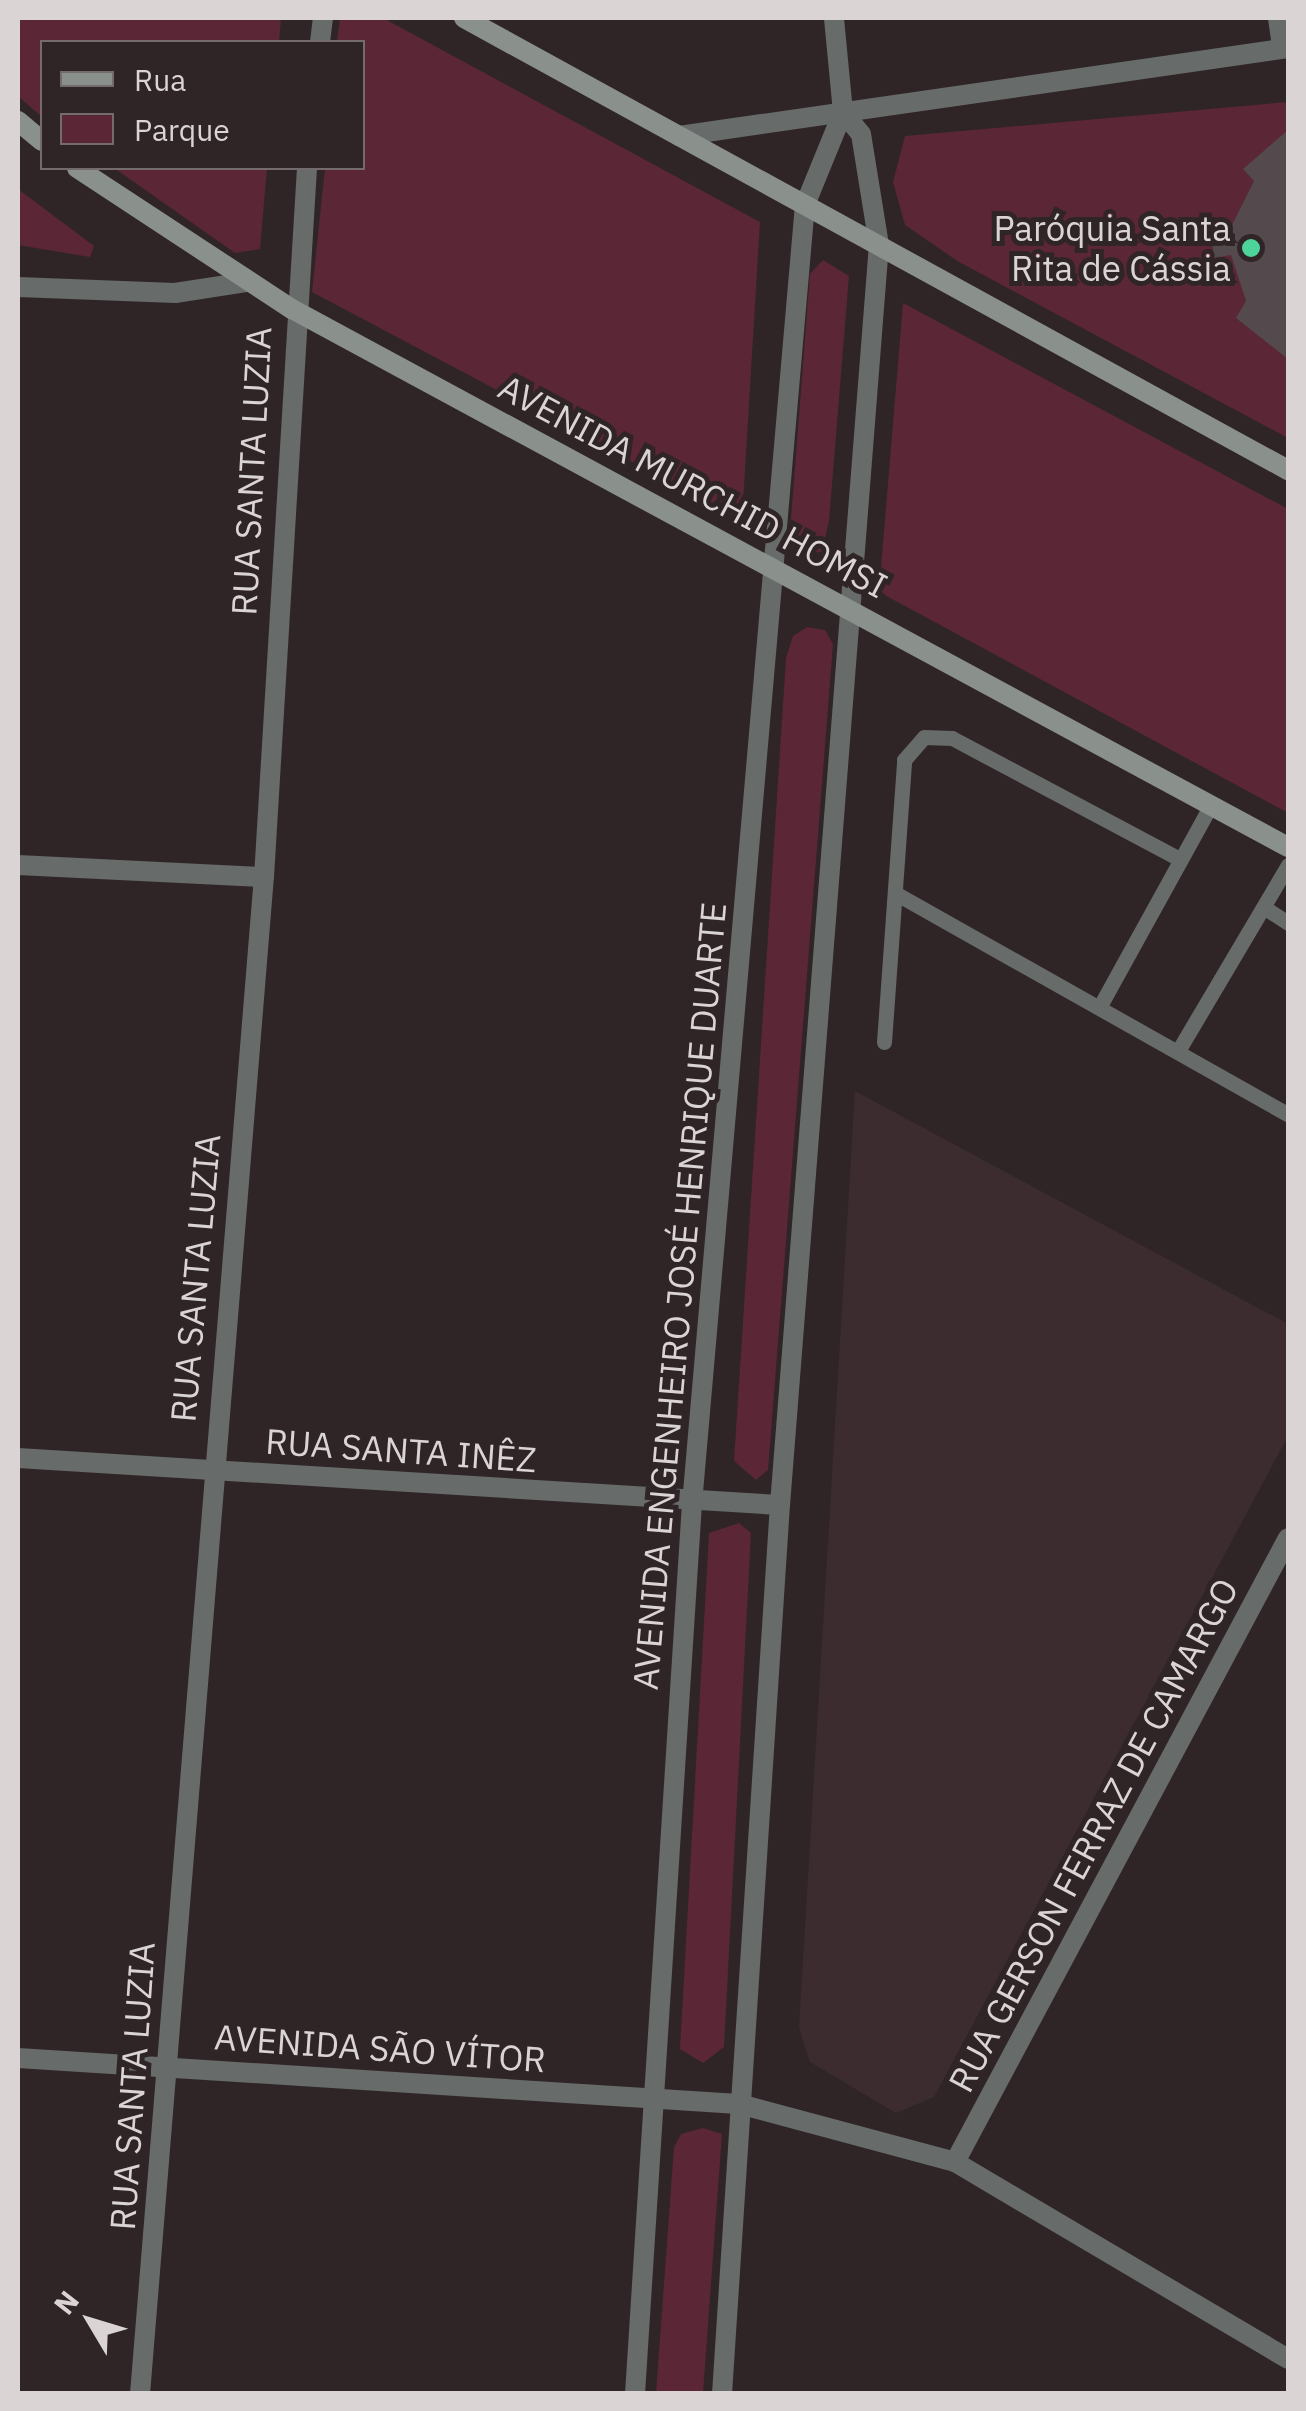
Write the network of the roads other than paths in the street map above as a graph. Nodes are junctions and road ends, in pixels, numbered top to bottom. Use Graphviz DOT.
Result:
graph roads {
  1 [pos="464,18"];
  2 [pos="834,18"];
  3 [pos="1278,18"];
  4 [pos="1285,48"];
  5 [pos="843,112"];
  6 [pos="18,122"];
  7 [pos="679,136"];
  8 [pos="40,139"];
  9 [pos="80,170"];
  10 [pos="307,170"];
  11 [pos="805,205"];
  12 [pos="879,245"];
  13 [pos="247,282"];
  14 [pos="18,287"];
  15 [pos="292,309"];
  16 [pos="1288,470"];
  17 [pos="772,566"];
  18 [pos="848,604"];
  19 [pos="1212,804"];
  20 [pos="1288,847"];
  21 [pos="1180,860"];
  22 [pos="18,865"];
  23 [pos="1288,865"];
  24 [pos="264,877"];
  25 [pos="896,894"];
  26 [pos="1265,908"];
  27 [pos="1288,923"];
  28 [pos="1100,1006"];
  29 [pos="884,1042"];
  30 [pos="1178,1051"];
  31 [pos="1288,1114"];
  32 [pos="18,1458"];
  33 [pos="210,1469"];
  34 [pos="692,1504"];
  35 [pos="780,1505"];
  36 [pos="1288,1538"];
  37 [pos="18,2058"];
  38 [pos="166,2068"];
  39 [pos="652,2098"];
  40 [pos="739,2104"];
  41 [pos="955,2162"];
  42 [pos="1288,2360"];
  43 [pos="140,2394"];
  44 [pos="635,2394"];
  45 [pos="722,2394"];
  1 -- 7 [label="main road"];
  2 -- 5 [label="street"];
  3 -- 4 [label="street"];
  4 -- 5 [label="street"];
  5 -- 7 [label="street"];
  5 -- 11 [label="street, AVENIDA ENGENHEIRO JOSÉ HENRIQUE DUARTE"];
  5 -- 12 [label="street"];
  6 -- 8 [label="main road"];
  7 -- 11 [label="main road"];
  9 -- 13 [label="main road, AVENIDA MURCHID HOMSI"];
  10 -- 15 [label="street, RUA SANTA LUZIA"];
  11 -- 12 [label="main road"];
  11 -- 17 [label="street, AVENIDA ENGENHEIRO JOSÉ HENRIQUE DUARTE"];
  12 -- 16 [label="main road"];
  12 -- 18 [label="street"];
  13 -- 14 [label="street"];
  13 -- 15 [label="main road, AVENIDA MURCHID HOMSI"];
  15 -- 17 [label="main road, AVENIDA MURCHID HOMSI"];
  15 -- 24 [label="street, RUA SANTA LUZIA"];
  17 -- 18 [label="main road, AVENIDA MURCHID HOMSI"];
  17 -- 34 [label="street, AVENIDA ENGENHEIRO JOSÉ HENRIQUE DUARTE"];
  18 -- 19 [label="main road, AVENIDA MURCHID HOMSI"];
  18 -- 35 [label="street"];
  19 -- 20 [label="main road, AVENIDA MURCHID HOMSI"];
  19 -- 21 [label="lane"];
  21 -- 25 [label="lane"];
  21 -- 28 [label="lane"];
  22 -- 24 [label="street"];
  23 -- 26 [label="lane"];
  24 -- 33 [label="street, RUA SANTA LUZIA"];
  25 -- 28 [label="lane"];
  25 -- 29 [label="lane"];
  26 -- 27 [label="lane"];
  26 -- 30 [label="lane"];
  28 -- 30 [label="lane"];
  30 -- 31 [label="lane"];
  32 -- 33 [label="street, RUA SANTA INÊZ"];
  33 -- 34 [label="street, RUA SANTA INÊZ"];
  33 -- 38 [label="street, RUA SANTA LUZIA"];
  34 -- 35 [label="street, RUA SANTA INÊZ"];
  34 -- 39 [label="street, AVENIDA ENGENHEIRO JOSÉ HENRIQUE DUARTE"];
  35 -- 40 [label="street"];
  36 -- 41 [label="street, RUA GERSON FERRAZ DE CAMARGO"];
  37 -- 38 [label="street, AVENIDA SÃO VÍTOR"];
  38 -- 39 [label="street, AVENIDA SÃO VÍTOR"];
  38 -- 43 [label="street, RUA SANTA LUZIA"];
  39 -- 40 [label="street, AVENIDA SÃO VÍTOR"];
  39 -- 44 [label="street, AVENIDA ENGENHEIRO JOSÉ HENRIQUE DUARTE"];
  40 -- 41 [label="street, AVENIDA SÃO VÍTOR"];
  40 -- 45 [label="street"];
  41 -- 42 [label="street, AVENIDA SÃO VÍTOR"];
}
